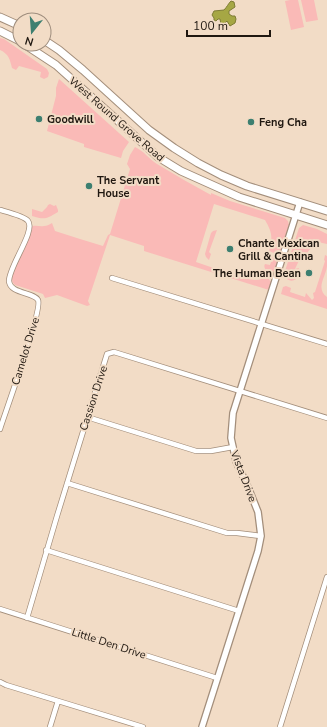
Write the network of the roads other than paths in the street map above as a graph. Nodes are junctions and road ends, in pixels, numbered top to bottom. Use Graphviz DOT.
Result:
graph roads {
  1 [pos="0,17"];
  2 [pos="12,22"];
  3 [pos="0,31"];
  4 [pos="12,37"];
  5 [pos="52,45"];
  6 [pos="36,52"];
  7 [pos="300,202"];
  8 [pos="0,210"];
  9 [pos="327,211"];
  10 [pos="296,215"];
  11 [pos="327,225"];
  12 [pos="112,278"];
  13 [pos="261,324"];
  14 [pos="327,344"];
  15 [pos="240,391"];
  16 [pos="87,417"];
  17 [pos="327,418"];
  18 [pos="0,429"];
  19 [pos="233,447"];
  20 [pos="67,483"];
  21 [pos="261,536"];
  22 [pos="46,550"];
  23 [pos="327,577"];
  24 [pos="0,609"];
  25 [pos="239,611"];
  26 [pos="27,618"];
  27 [pos="218,678"];
  28 [pos="0,682"];
  29 [pos="58,701"];
  30 [pos="127,724"];
  31 [pos="50,727"];
  32 [pos="143,727"];
  33 [pos="202,727"];
  34 [pos="280,727"];
  1 -- 2 [label="main road"];
  3 -- 4 [label="main road"];
  5 -- 7 [label="main road, West Round Grove Road"];
  6 -- 10 [label="main road, West Round Grove Road"];
  7 -- 9 [label="main road, West Round Grove Road"];
  7 -- 10 [label="street, Vista Drive"];
  8 -- 18 [label="street, Camelot Drive"];
  10 -- 11 [label="main road, West Round Grove Road"];
  10 -- 13 [label="street, Vista Drive"];
  12 -- 13 [label="street"];
  13 -- 14 [label="street"];
  13 -- 15 [label="street, Vista Drive"];
  15 -- 16 [label="street, Cassion Drive"];
  15 -- 17 [label="street, Cassion Drive"];
  15 -- 19 [label="street, Vista Drive"];
  16 -- 19 [label="street"];
  16 -- 20 [label="street, Cassion Drive"];
  19 -- 21 [label="street, Vista Drive"];
  20 -- 21 [label="street"];
  20 -- 22 [label="street, Cassion Drive"];
  21 -- 25 [label="street, Vista Drive"];
  22 -- 25 [label="street"];
  22 -- 26 [label="street, Cassion Drive"];
  23 -- 34 [label="street"];
  24 -- 26 [label="street, Little Den Drive"];
  25 -- 27 [label="street, Vista Drive"];
  26 -- 27 [label="street, Little Den Drive"];
  27 -- 33 [label="street, Vista Drive"];
  28 -- 29 [label="street"];
  29 -- 30 [label="street"];
  29 -- 31 [label="street"];
  30 -- 32 [label="street"];
}
